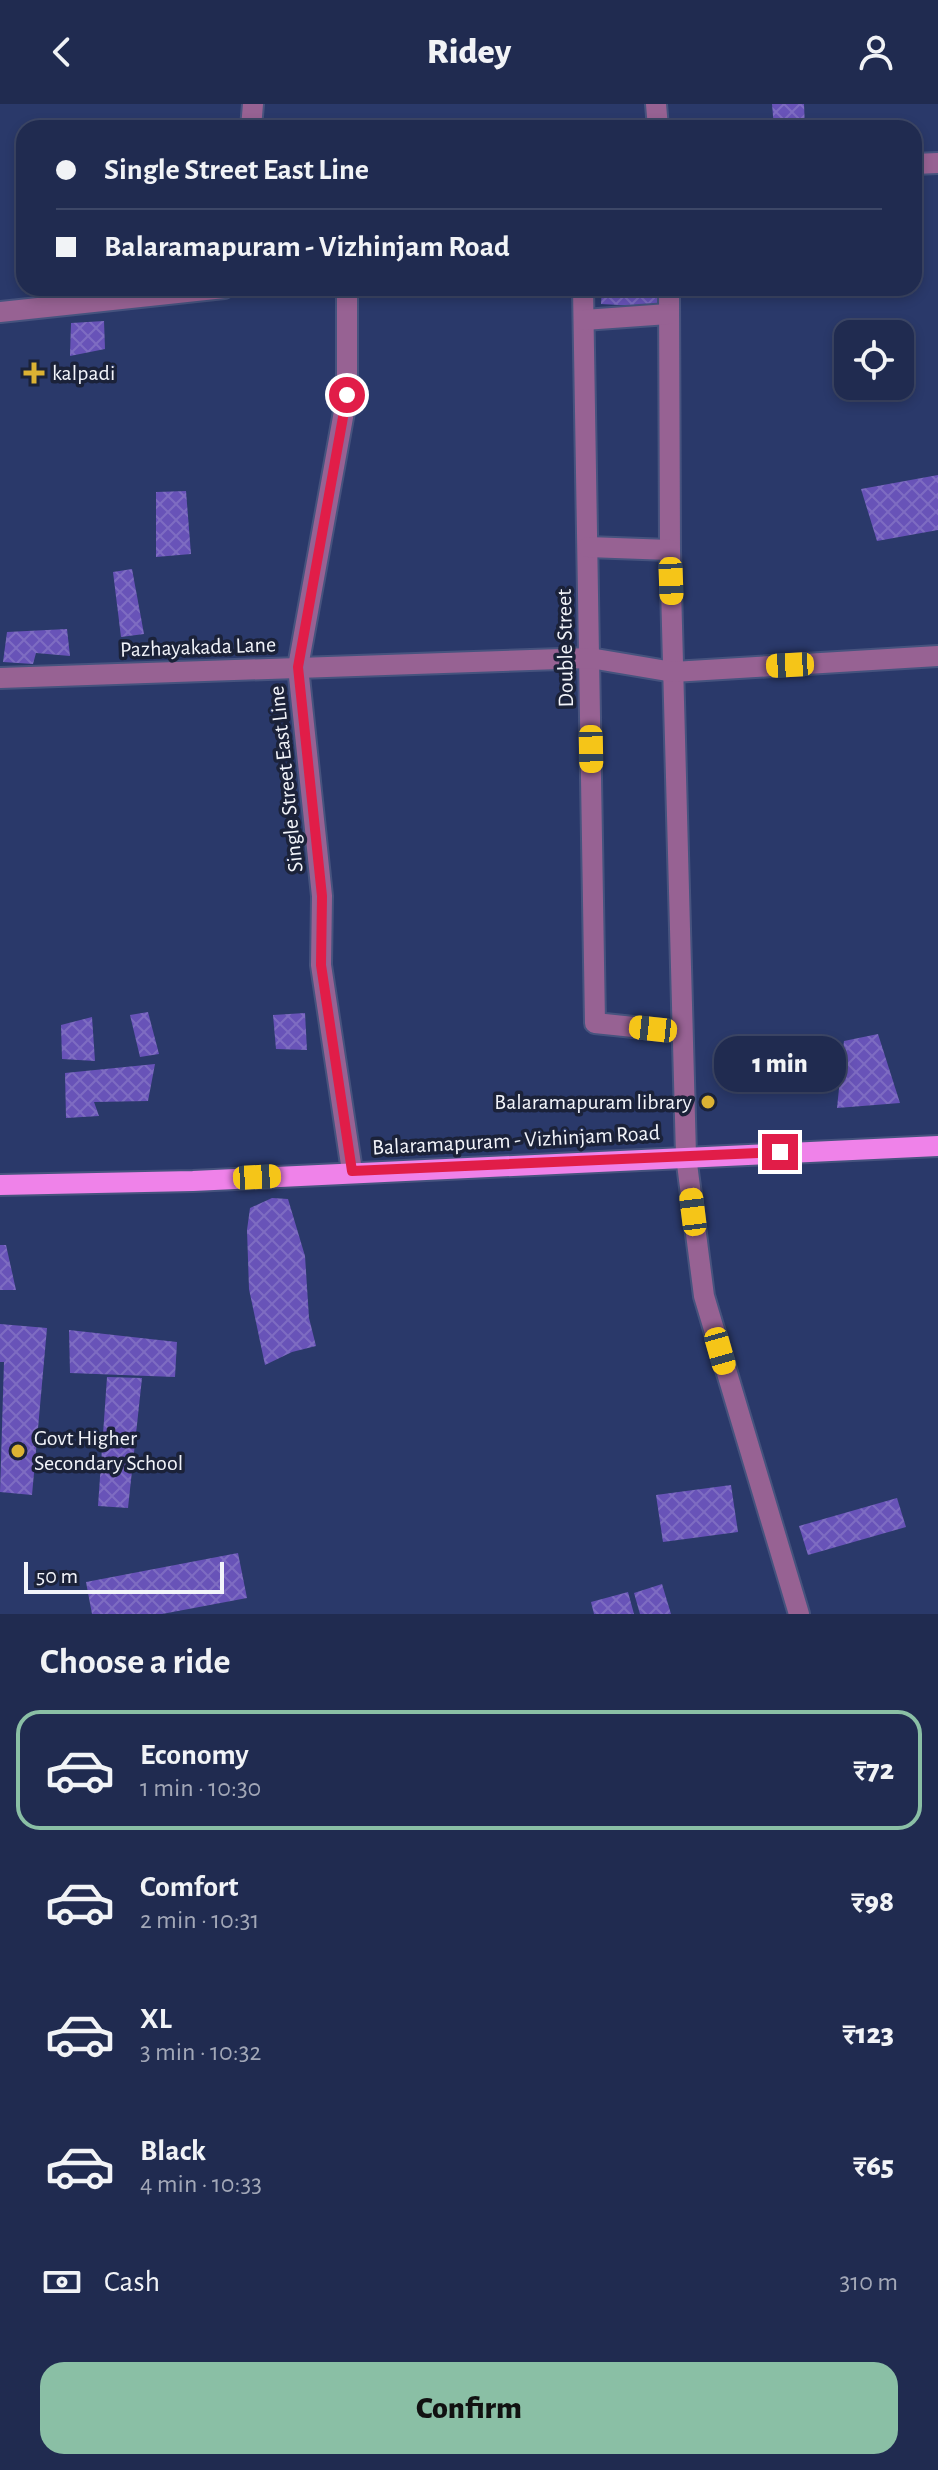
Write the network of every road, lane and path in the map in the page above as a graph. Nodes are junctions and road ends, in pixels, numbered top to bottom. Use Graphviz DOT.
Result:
graph roads {
  1 [pos="149,296"];
  2 [pos="347,296"];
  3 [pos="583,296"];
  4 [pos="669,296"];
  5 [pos="0,312"];
  6 [pos="668,314"];
  7 [pos="584,320"];
  8 [pos="588,547"];
  9 [pos="670,550"];
  10 [pos="938,656"];
  11 [pos="590,658"];
  12 [pos="298,667"];
  13 [pos="673,672"];
  14 [pos="0,678"];
  15 [pos="682,1032"];
  16 [pos="938,1146"];
  17 [pos="686,1156"];
  18 [pos="352,1171"];
  19 [pos="0,1185"];
  20 [pos="799,1614"];
  1 -- 5 [label="street"];
  2 -- 12 [label="street, Single Street East Line"];
  3 -- 7 [label="street, Double Street"];
  4 -- 6 [label="street"];
  6 -- 7 [label="street"];
  6 -- 9 [label="street"];
  7 -- 8 [label="street, Double Street"];
  8 -- 9 [label="street"];
  8 -- 11 [label="street, Double Street"];
  9 -- 13 [label="street"];
  10 -- 13 [label="street, Pazhayakada Lane"];
  11 -- 12 [label="street, Pazhayakada Lane"];
  11 -- 13 [label="street, Pazhayakada Lane"];
  11 -- 15 [label="street, Double Street"];
  12 -- 14 [label="street, Pazhayakada Lane"];
  12 -- 18 [label="street, Single Street East Line"];
  13 -- 15 [label="street"];
  15 -- 17 [label="street"];
  16 -- 17 [label="main road, Balaramapuram - Vizhinjam Road"];
  17 -- 18 [label="main road, Balaramapuram - Vizhinjam Road"];
  17 -- 20 [label="street"];
  18 -- 19 [label="main road, Balaramapuram - Vizhinjam Road"];
}
